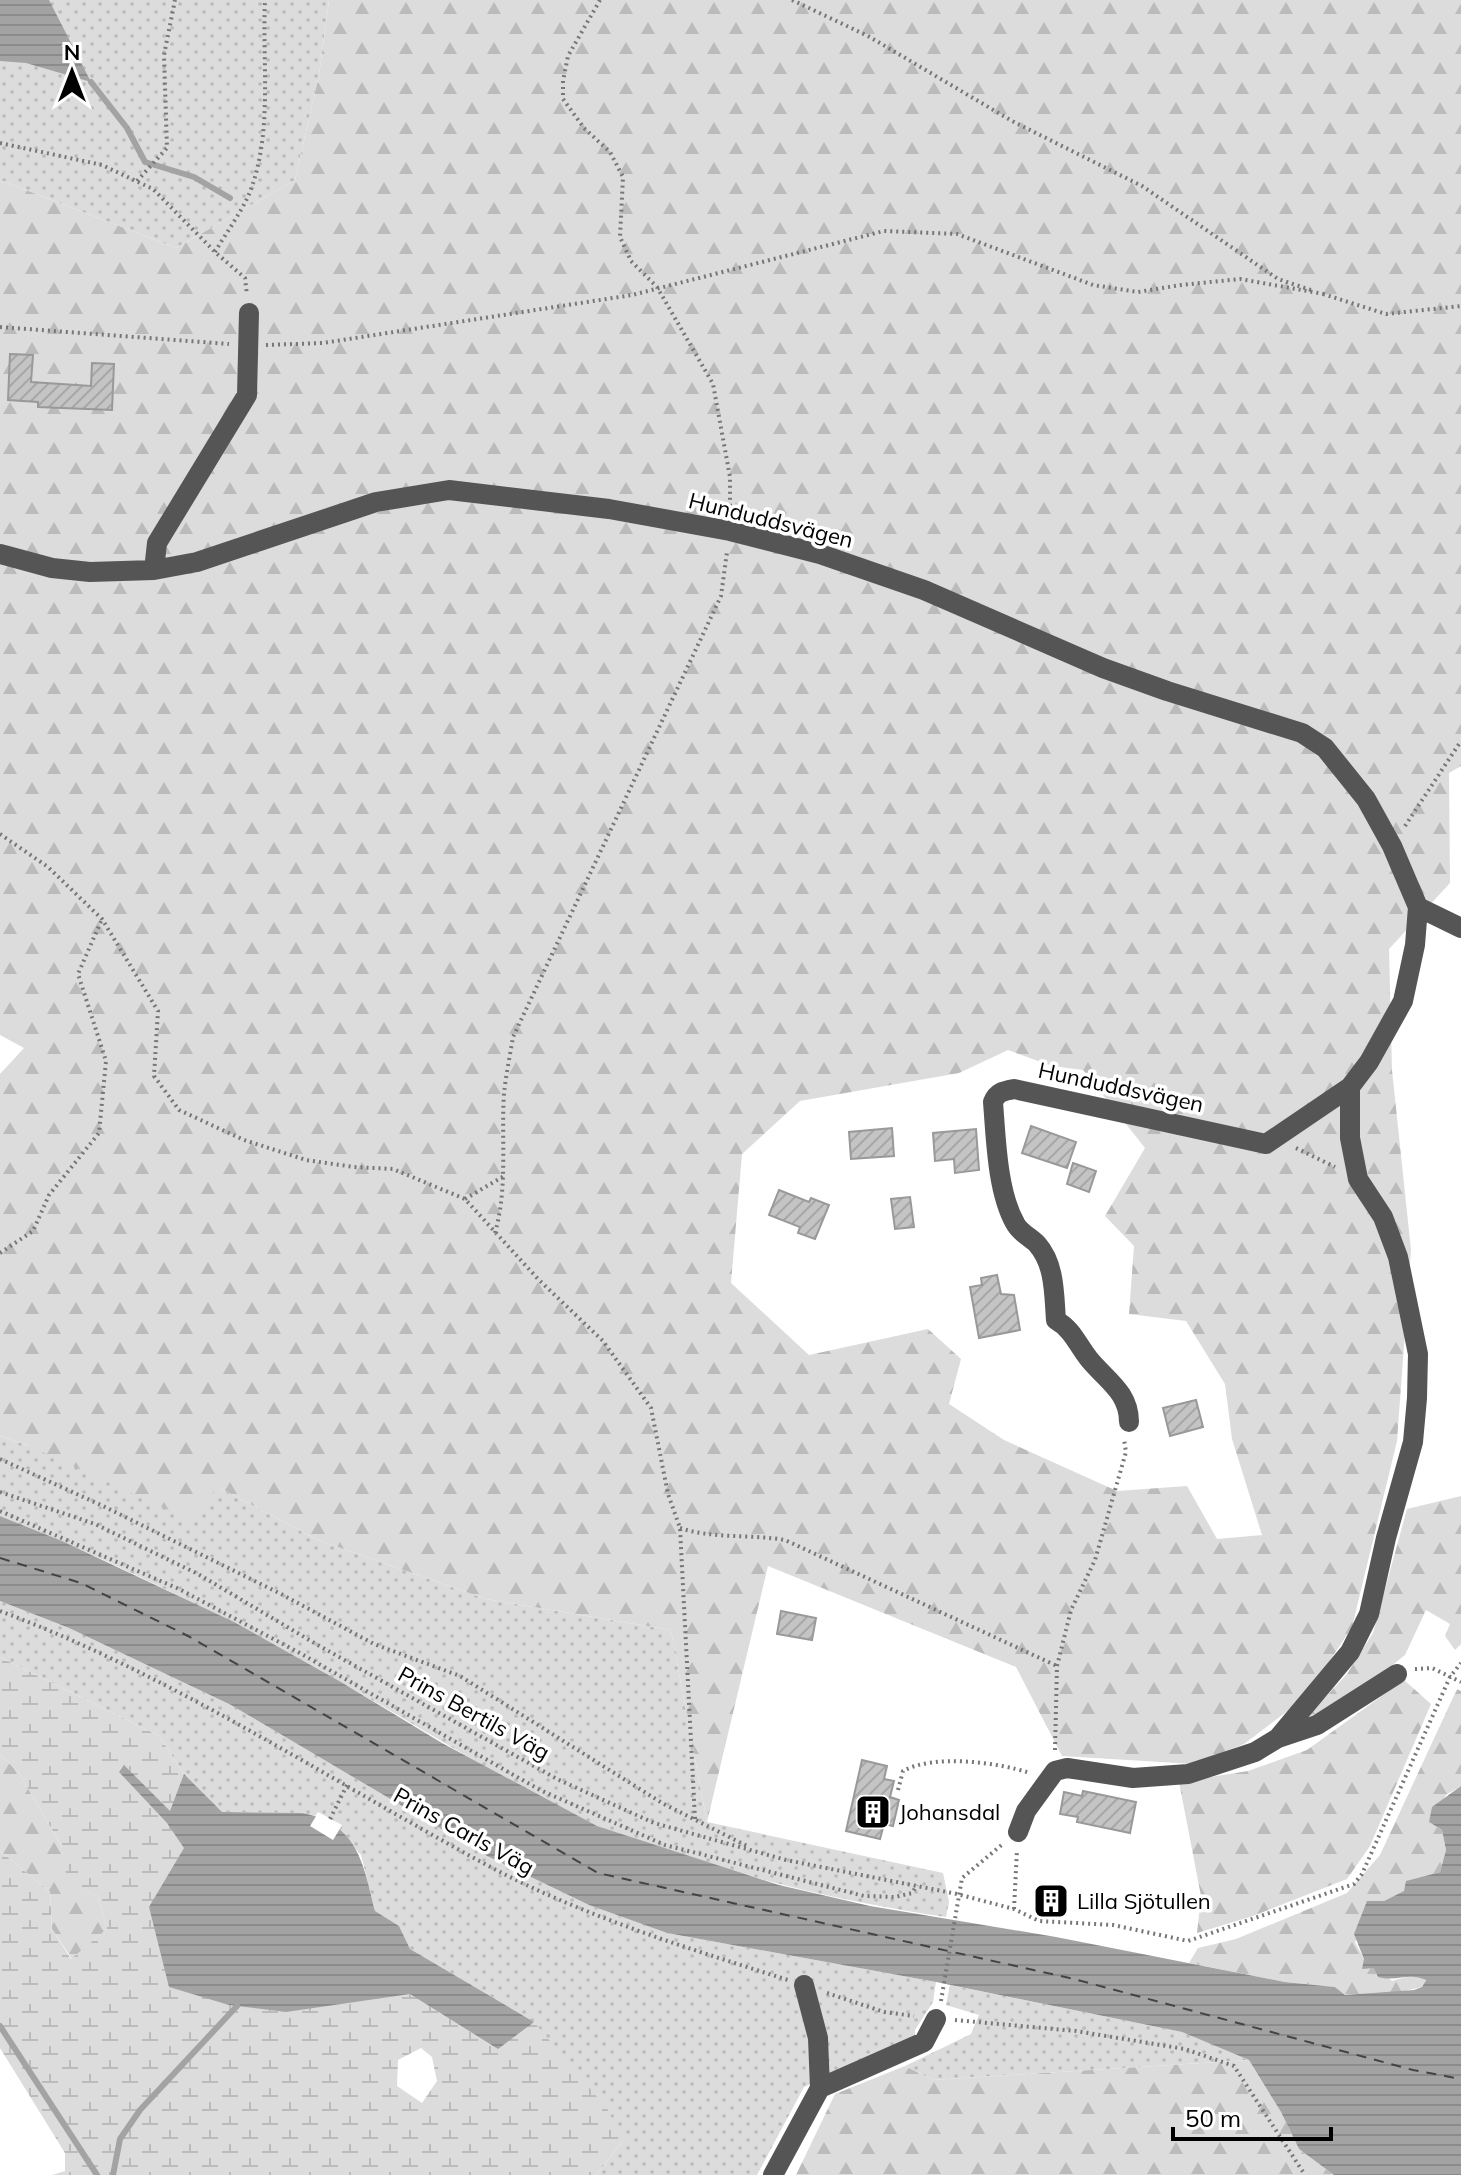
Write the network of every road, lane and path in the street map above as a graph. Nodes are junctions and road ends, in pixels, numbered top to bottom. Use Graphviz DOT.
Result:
graph roads {
  1 [pos="175,0"];
  2 [pos="265,0"];
  3 [pos="600,0"];
  4 [pos="792,0"];
  5 [pos="0,143"];
  6 [pos="137,181"];
  7 [pos="215,252"];
  8 [pos="657,287"];
  9 [pos="1324,294"];
  10 [pos="1461,306"];
  11 [pos="249,313"];
  12 [pos="0,327"];
  13 [pos="248,346"];
  14 [pos="730,531"];
  15 [pos="0,554"];
  16 [pos="154,570"];
  17 [pos="1461,741"];
  18 [pos="0,834"];
  19 [pos="1392,846"];
  20 [pos="1418,907"];
  21 [pos="102,919"];
  22 [pos="1461,928"];
  23 [pos="1350,1087"];
  24 [pos="1266,1144"];
  25 [pos="504,1176"];
  26 [pos="1358,1179"];
  27 [pos="465,1199"];
  28 [pos="495,1233"];
  29 [pos="0,1253"];
  30 [pos="1129,1422"];
  31 [pos="0,1459"];
  32 [pos="0,1492"];
  33 [pos="0,1511"];
  34 [pos="680,1528"];
  35 [pos="0,1611"];
  36 [pos="1461,1663"];
  37 [pos="1057,1666"];
  38 [pos="1397,1674"];
  39 [pos="1450,1677"];
  40 [pos="1461,1682"];
  41 [pos="1278,1738"];
  42 [pos="1050,1776"];
  43 [pos="347,1785"];
  44 [pos="898,1790"];
  45 [pos="330,1819"];
  46 [pos="695,1819"];
  47 [pos="1018,1832"];
  48 [pos="756,1851"];
  49 [pos="917,1885"];
  50 [pos="957,1894"];
  51 [pos="1014,1909"];
  52 [pos="804,1985"];
  53 [pos="938,2009"];
  54 [pos="820,2088"];
  55 [pos="773,2175"];
  56 [pos="1305,2175"];
  1 -- 6 [label="path"];
  2 -- 7 [label="path"];
  3 -- 8 [label="path"];
  4 -- 9 [label="path"];
  5 -- 6 [label="path"];
  6 -- 7 [label="path"];
  7 -- 11 [label="path"];
  8 -- 9 [label="path"];
  8 -- 13 [label="path"];
  8 -- 14 [label="path"];
  9 -- 10 [label="path"];
  11 -- 13 [label="street"];
  12 -- 13 [label="path"];
  13 -- 16 [label="street"];
  14 -- 16 [label="street, Hunduddsvägen"];
  14 -- 19 [label="street, Hunduddsvägen"];
  14 -- 25 [label="path"];
  15 -- 16 [label="street, Hunduddsvägen"];
  17 -- 19 [label="path"];
  18 -- 21 [label="path"];
  19 -- 20 [label="street, Hunduddsvägen"];
  20 -- 22 [label="street"];
  20 -- 23 [label="street, Hunduddsvägen"];
  21 -- 27 [label="path"];
  21 -- 29 [label="path"];
  23 -- 24 [label="street, Hunduddsvägen"];
  23 -- 26 [label="street"];
  24 -- 26 [label="path"];
  24 -- 30 [label="street, Hunduddsvägen"];
  25 -- 27 [label="path"];
  25 -- 28 [label="path"];
  26 -- 41 [label="street"];
  27 -- 28 [label="path"];
  28 -- 34 [label="path"];
  30 -- 37 [label="path"];
  31 -- 46 [label="path"];
  32 -- 48 [label="path, Prins Bertils Väg"];
  33 -- 49 [label="path"];
  34 -- 37 [label="path"];
  34 -- 46 [label="path"];
  35 -- 43 [label="path, Prins Carls Väg"];
  36 -- 39 [label="path, Prins Bertils Väg"];
  37 -- 42 [label="path"];
  38 -- 39 [label="path"];
  38 -- 41 [label="street"];
  39 -- 40 [label="path"];
  39 -- 51 [label="path, Prins Bertils Väg"];
  41 -- 42 [label="street"];
  42 -- 44 [label="path"];
  42 -- 47 [label="street"];
  43 -- 45 [label="path"];
  43 -- 52 [label="path, Prins Carls Väg"];
  46 -- 48 [label="path"];
  47 -- 50 [label="path"];
  47 -- 51 [label="path"];
  48 -- 49 [label="path, Prins Bertils Väg"];
  49 -- 50 [label="path, Prins Bertils Väg"];
  50 -- 51 [label="path, Prins Bertils Väg"];
  50 -- 53 [label="path"];
  52 -- 53 [label="path, Prins Carls Väg"];
  52 -- 54 [label="street"];
  53 -- 54 [label="street"];
  53 -- 56 [label="path, Prins Carls Väg"];
  54 -- 55 [label="street"];
}
